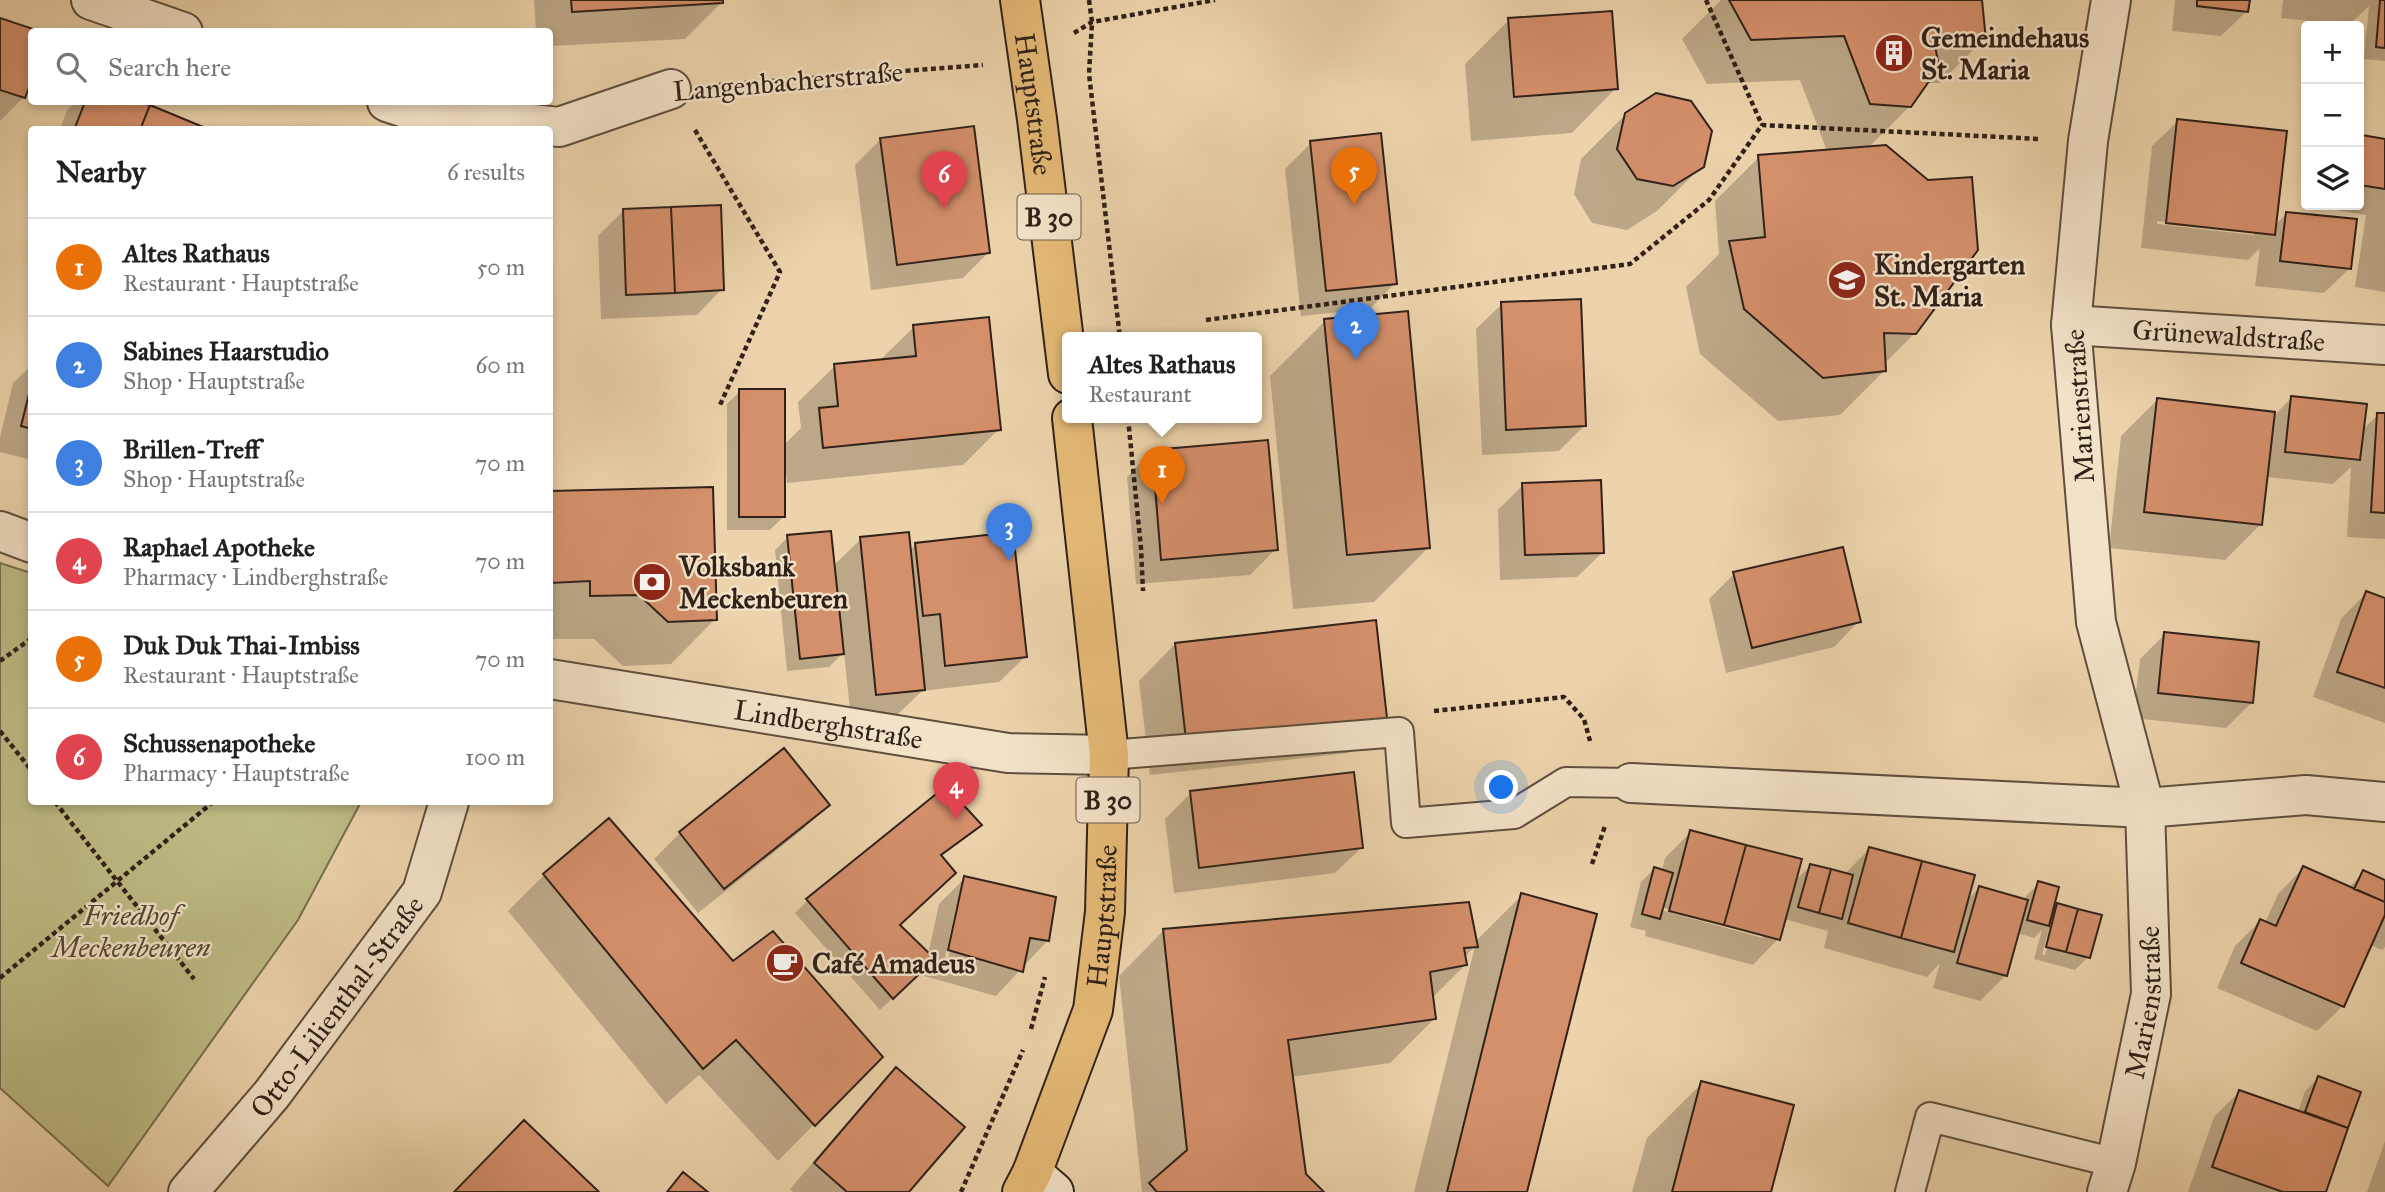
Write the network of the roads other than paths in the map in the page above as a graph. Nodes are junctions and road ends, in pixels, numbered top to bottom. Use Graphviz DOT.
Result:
graph roads {
  1 [pos="91,0"];
  2 [pos="1020,0"];
  3 [pos="2111,0"];
  4 [pos="172,28"];
  5 [pos="671,89"];
  6 [pos="396,105"];
  7 [pos="550,126"];
  8 [pos="553,126"];
  9 [pos="2071,325"];
  10 [pos="1063,332"];
  11 [pos="2385,345"];
  12 [pos="1073,423"];
  13 [pos="0,531"];
  14 [pos="28,542"];
  15 [pos="553,679"];
  16 [pos="1109,755"];
  17 [pos="1631,783"];
  18 [pos="2385,802"];
  19 [pos="448,805"];
  20 [pos="2145,808"];
  21 [pos="2112,1177"];
  22 [pos="1036,1186"];
  23 [pos="188,1192"];
  24 [pos="1909,1192"];
  1 -- 4 [label="street"];
  2 -- 10 [label="main road, Hauptstraße / B 30"];
  3 -- 9 [label="street, Marienstraße"];
  5 -- 8 [label="street, Langenbacherstraße"];
  6 -- 7 [label="street, Langenbacherstraße"];
  9 -- 11 [label="street, Grünewaldstraße"];
  9 -- 20 [label="street, Marienstraße"];
  12 -- 16 [label="main road, Hauptstraße / B 30"];
  13 -- 14 [label="street"];
  15 -- 16 [label="street, Lindberghstraße"];
  16 -- 17 [label="lane"];
  16 -- 22 [label="main road, Hauptstraße / B 30"];
  17 -- 20 [label="street"];
  18 -- 20 [label="street"];
  19 -- 23 [label="street, Otto-Lilienthal-Straße"];
  20 -- 21 [label="street, Marienstraße"];
  21 -- 24 [label="lane"];
}
